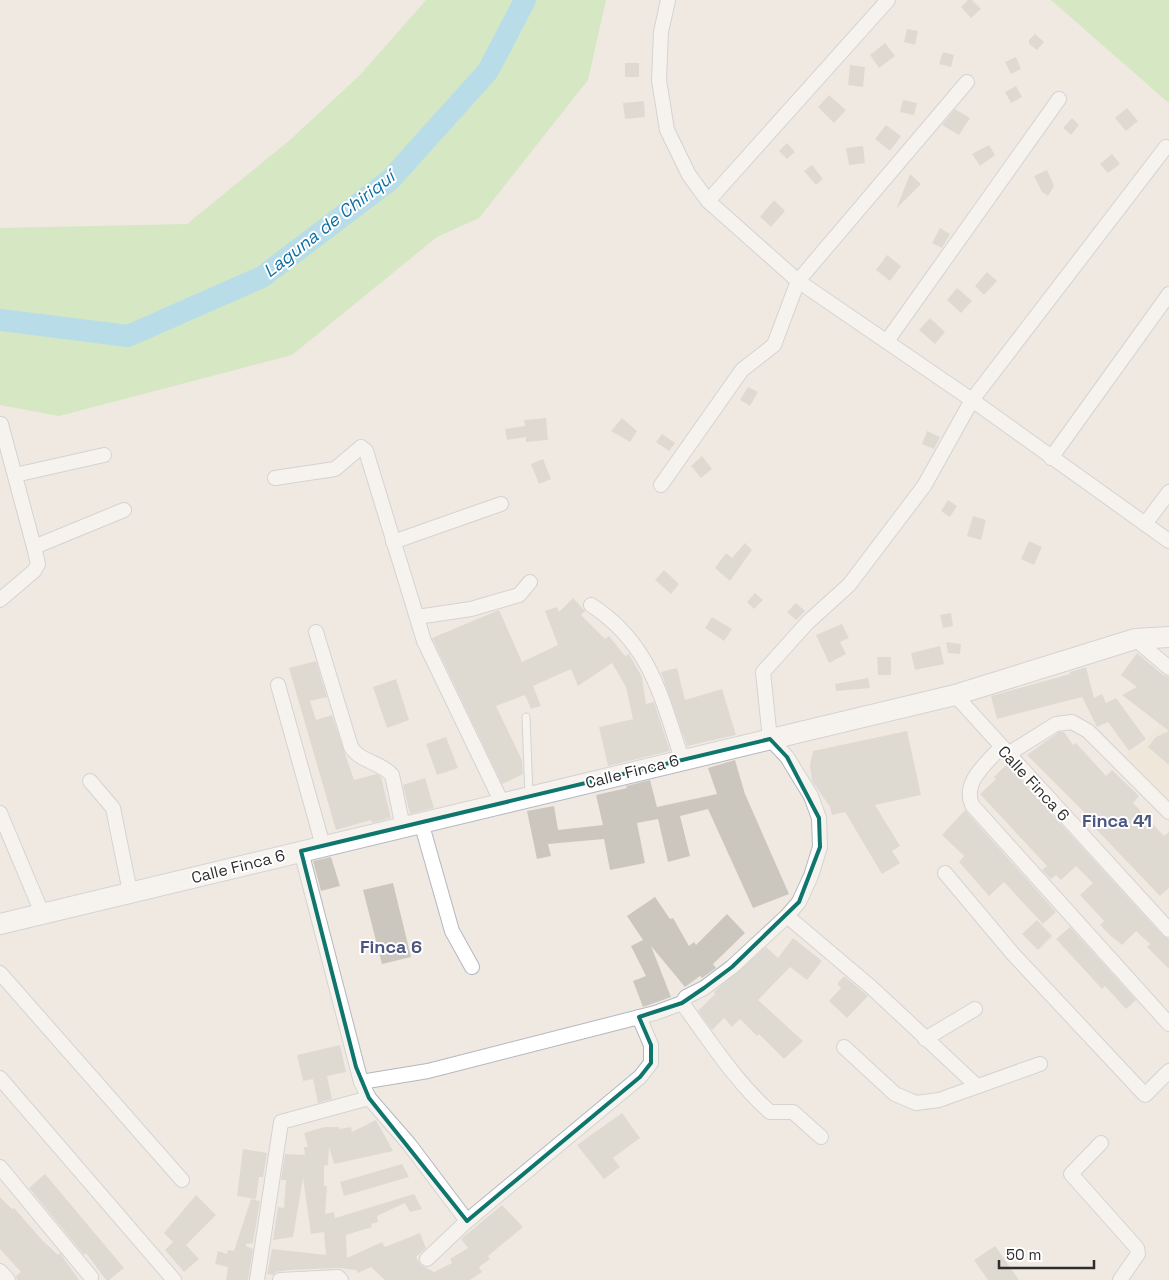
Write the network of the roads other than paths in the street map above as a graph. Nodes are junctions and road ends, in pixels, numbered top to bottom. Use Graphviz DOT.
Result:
graph roads {
  1 [pos="668,0"];
  2 [pos="888,0"];
  3 [pos="967,82"];
  4 [pos="1059,98"];
  5 [pos="1166,147"];
  6 [pos="708,201"];
  7 [pos="798,281"];
  8 [pos="1169,294"];
  9 [pos="887,341"];
  10 [pos="972,400"];
  11 [pos="1,424"];
  12 [pos="104,455"];
  13 [pos="1051,458"];
  14 [pos="15,475"];
  15 [pos="275,478"];
  16 [pos="661,485"];
  17 [pos="1169,492"];
  18 [pos="501,504"];
  19 [pos="124,510"];
  20 [pos="1145,524"];
  21 [pos="1169,541"];
  22 [pos="393,542"];
  23 [pos="34,547"];
  24 [pos="530,582"];
  25 [pos="0,600"];
  26 [pos="591,605"];
  27 [pos="417,617"];
  28 [pos="316,632"];
  29 [pos="1169,637"];
  30 [pos="1135,640"];
  31 [pos="1169,668"];
  32 [pos="278,685"];
  33 [pos="955,695"];
  34 [pos="526,717"];
  35 [pos="770,739"];
  36 [pos="1004,750"];
  37 [pos="682,759"];
  38 [pos="90,781"];
  39 [pos="530,797"];
  40 [pos="502,803"];
  41 [pos="1169,812"];
  42 [pos="0,813"];
  43 [pos="412,824"];
  44 [pos="323,846"];
  45 [pos="301,851"];
  46 [pos="946,873"];
  47 [pos="130,892"];
  48 [pos="42,914"];
  49 [pos="787,916"];
  50 [pos="0,924"];
  51 [pos="1169,930"];
  52 [pos="472,968"];
  53 [pos="0,973"];
  54 [pos="682,1003"];
  55 [pos="975,1008"];
  56 [pos="639,1017"];
  57 [pos="1169,1024"];
  58 [pos="925,1039"];
  59 [pos="844,1047"];
  60 [pos="1040,1064"];
  61 [pos="1169,1071"];
  62 [pos="0,1078"];
  63 [pos="361,1082"];
  64 [pos="977,1086"];
  65 [pos="369,1098"];
  66 [pos="820,1137"];
  67 [pos="1101,1143"];
  68 [pos="0,1167"];
  69 [pos="182,1180"];
  70 [pos="467,1221"];
  71 [pos="427,1259"];
  72 [pos="0,1271"];
  73 [pos="92,1277"];
  74 [pos="8,1280"];
  75 [pos="174,1280"];
  76 [pos="257,1280"];
  77 [pos="280,1280"];
  78 [pos="341,1280"];
  79 [pos="1120,1280"];
  1 -- 6 [label="street"];
  2 -- 6 [label="street"];
  3 -- 7 [label="street"];
  4 -- 9 [label="street"];
  5 -- 10 [label="street"];
  6 -- 7 [label="street"];
  7 -- 9 [label="street"];
  7 -- 16 [label="street"];
  8 -- 13 [label="street"];
  9 -- 10 [label="street"];
  10 -- 13 [label="street"];
  10 -- 35 [label="street"];
  11 -- 14 [label="street"];
  12 -- 14 [label="street"];
  13 -- 20 [label="street"];
  14 -- 23 [label="street"];
  15 -- 22 [label="street"];
  17 -- 20 [label="street"];
  18 -- 22 [label="street"];
  19 -- 23 [label="street"];
  20 -- 21 [label="street"];
  22 -- 27 [label="street"];
  23 -- 25 [label="street"];
  24 -- 27 [label="street"];
  26 -- 37 [label="street"];
  27 -- 40 [label="street"];
  28 -- 43 [label="street"];
  29 -- 30 [label="street"];
  30 -- 31 [label="street"];
  30 -- 33 [label="street"];
  32 -- 44 [label="street"];
  33 -- 35 [label="street, Calle Finca 6"];
  33 -- 36 [label="street, Calle Finca 6"];
  34 -- 39 [label="lane"];
  35 -- 37 [label="street, Calle Finca 6"];
  35 -- 49 [label="street"];
  36 -- 41 [label="street"];
  36 -- 51 [label="street, Calle Finca 6"];
  36 -- 57 [label="street"];
  37 -- 39 [label="street, Calle Finca 6"];
  38 -- 47 [label="street"];
  39 -- 40 [label="street, Calle Finca 6"];
  40 -- 43 [label="street, Calle Finca 6"];
  42 -- 48 [label="street"];
  43 -- 44 [label="street, Calle Finca 6"];
  43 -- 52 [label="street"];
  44 -- 45 [label="street, Calle Finca 6"];
  45 -- 47 [label="street, Calle Finca 6"];
  45 -- 63 [label="street"];
  46 -- 61 [label="street"];
  47 -- 48 [label="street, Calle Finca 6"];
  48 -- 50 [label="street, Calle Finca 6"];
  49 -- 54 [label="street"];
  49 -- 58 [label="street"];
  53 -- 69 [label="street"];
  54 -- 56 [label="street"];
  54 -- 66 [label="street"];
  55 -- 58 [label="street"];
  56 -- 63 [label="street"];
  56 -- 70 [label="street"];
  58 -- 64 [label="street"];
  59 -- 64 [label="street"];
  60 -- 64 [label="street"];
  62 -- 75 [label="street"];
  63 -- 65 [label="street"];
  65 -- 70 [label="street"];
  65 -- 76 [label="street"];
  67 -- 79 [label="street"];
  68 -- 73 [label="street"];
  70 -- 71 [label="street"];
  72 -- 74 [label="street"];
  77 -- 78 [label="street"];
}
